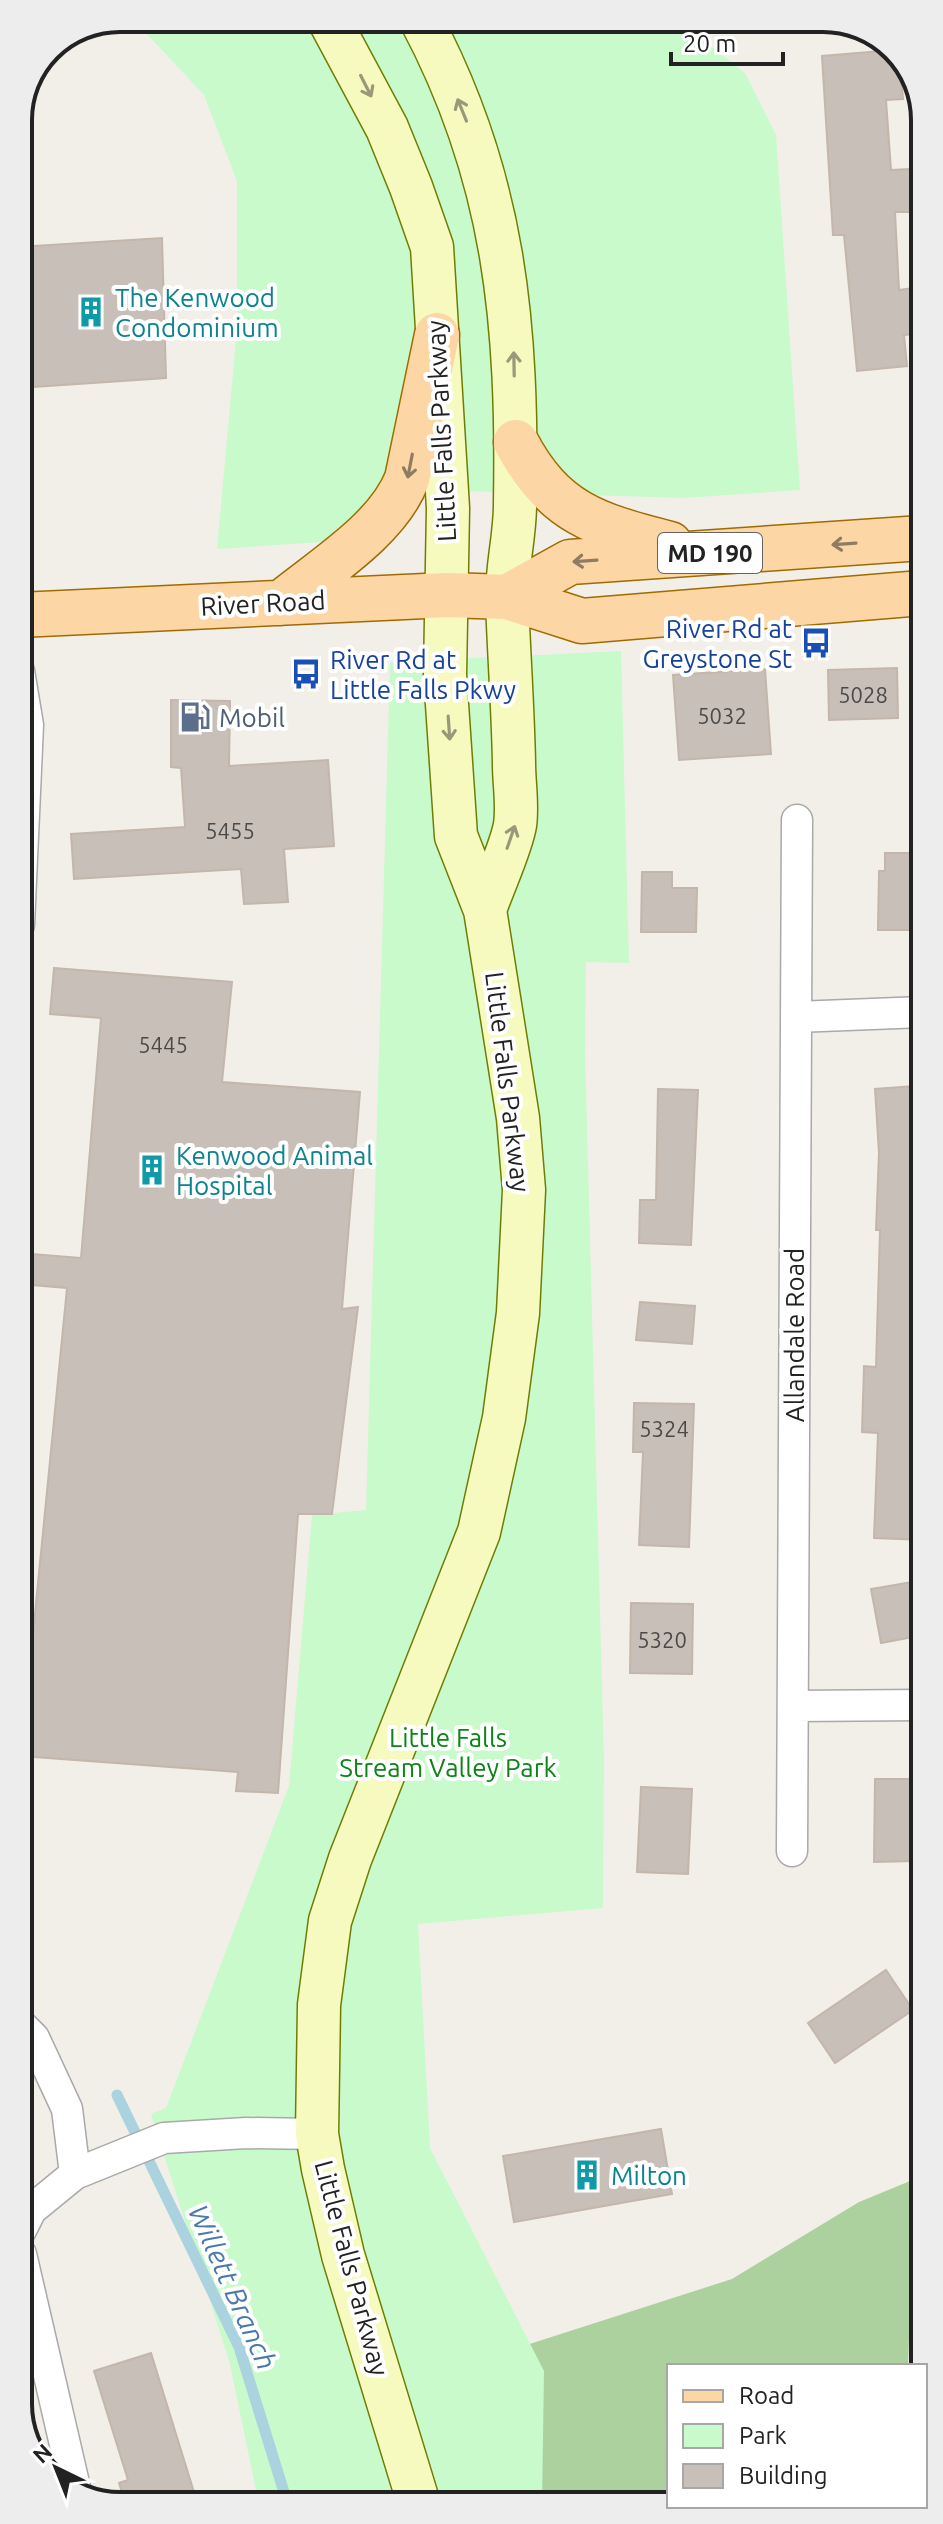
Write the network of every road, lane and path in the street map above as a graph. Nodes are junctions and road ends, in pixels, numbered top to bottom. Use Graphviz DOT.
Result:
graph roads {
  1 [pos="336,32"];
  2 [pos="427,32"];
  3 [pos="437,335"];
  4 [pos="516,442"];
  5 [pos="911,539"];
  6 [pos="707,554"];
  7 [pos="911,576"];
  8 [pos="911,594"];
  9 [pos="447,595"];
  10 [pos="507,597"];
  11 [pos="827,602"];
  12 [pos="281,603"];
  13 [pos="32,614"];
  14 [pos="797,820"];
  15 [pos="485,910"];
  16 [pos="911,1012"];
  17 [pos="796,1017"];
  18 [pos="911,1705"];
  19 [pos="793,1706"];
  20 [pos="792,1851"];
  21 [pos="32,2036"];
  22 [pos="317,2134"];
  23 [pos="75,2174"];
  24 [pos="32,2209"];
  25 [pos="32,2302"];
  26 [pos="73,2478"];
  27 [pos="415,2492"];
  1 -- 3 [label="main road, Little Falls Parkway, one-way"];
  4 -- 2 [label="main road, Little Falls Parkway, one-way"];
  3 -- 9 [label="main road, Little Falls Parkway"];
  3 -- 12 [label="main road, one-way"];
  4 -- 6 [label="main road"];
  4 -- 10 [label="main road, Little Falls Parkway"];
  5 -- 6 [label="main road, MD 190, one-way"];
  6 -- 10 [label="main road, MD 190, one-way"];
  7 -- 11 [label="main road"];
  8 -- 11 [label="main road, River Road / MD 190"];
  9 -- 10 [label="main road, River Road / MD 190"];
  9 -- 12 [label="main road, River Road / MD 190"];
  9 -- 15 [label="main road, Little Falls Parkway, one-way"];
  10 -- 11 [label="main road, River Road / MD 190"];
  15 -- 10 [label="main road, Little Falls Parkway, one-way"];
  12 -- 13 [label="main road, River Road / MD 190"];
  14 -- 17 [label="street, Allandale Road"];
  15 -- 22 [label="main road, Little Falls Parkway"];
  16 -- 17 [label="street"];
  17 -- 19 [label="street, Allandale Road"];
  18 -- 19 [label="street"];
  19 -- 20 [label="street, Allandale Road"];
  21 -- 23 [label="street"];
  22 -- 23 [label="street"];
  22 -- 27 [label="main road, Little Falls Parkway"];
  23 -- 24 [label="street"];
  25 -- 26 [label="street"];
}
